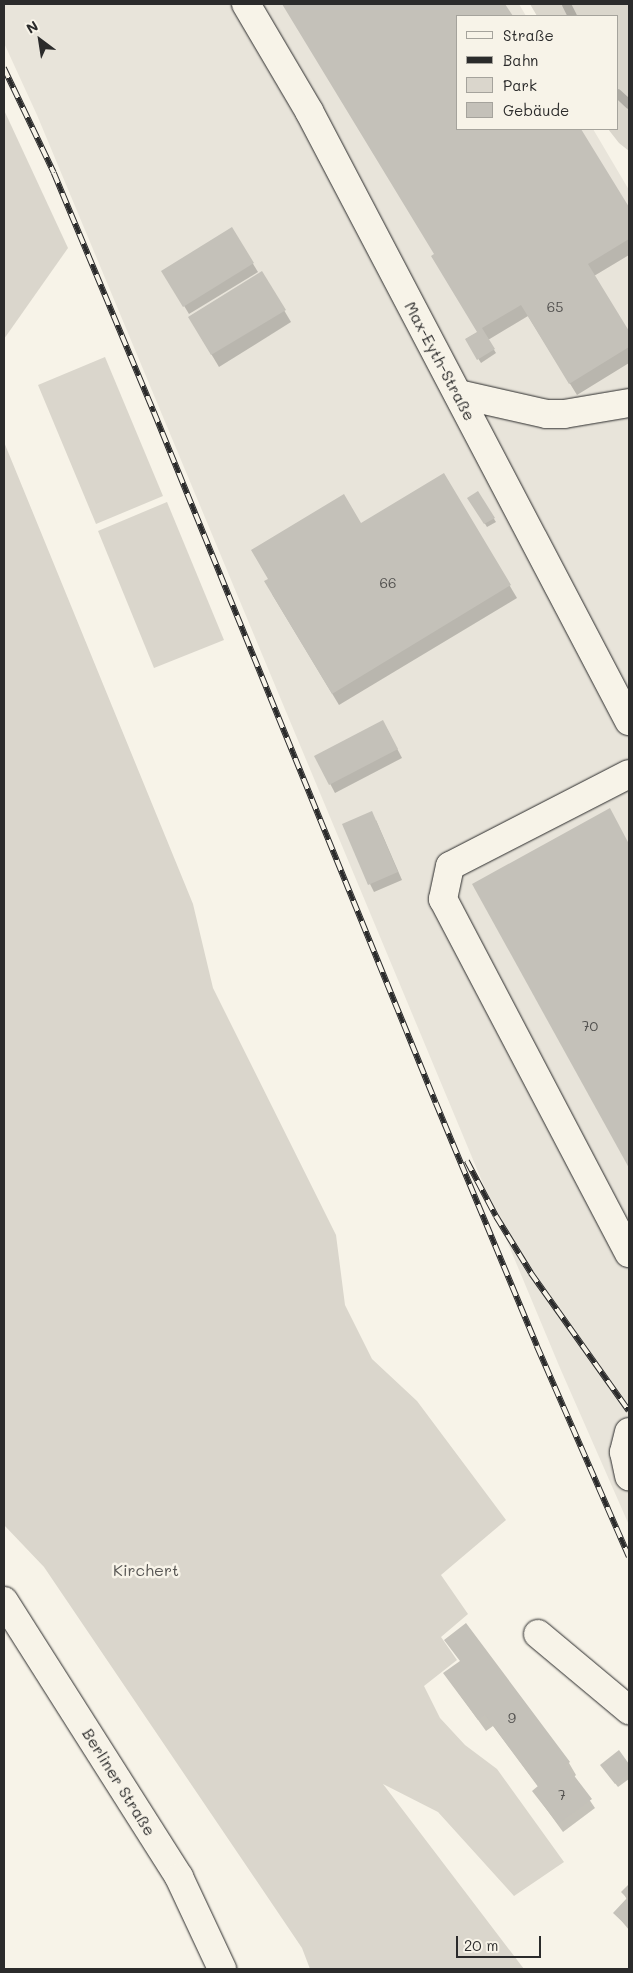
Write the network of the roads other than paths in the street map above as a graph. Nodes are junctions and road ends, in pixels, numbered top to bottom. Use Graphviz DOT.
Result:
graph roads {
  1 [pos="246,4"];
  2 [pos="458,394"];
  3 [pos="629,403"];
  4 [pos="629,721"];
  5 [pos="629,774"];
  6 [pos="629,1253"];
  7 [pos="629,1432"];
  8 [pos="629,1476"];
  9 [pos="4,1601"];
  10 [pos="538,1634"];
  11 [pos="629,1710"];
  12 [pos="222,1969"];
  1 -- 2 [label="street, Max-Eyth-Straße"];
  2 -- 3 [label="street"];
  2 -- 4 [label="street, Max-Eyth-Straße"];
  5 -- 6 [label="street"];
  7 -- 8 [label="street"];
  9 -- 12 [label="street, Berliner Straße"];
  10 -- 11 [label="street"];
}
